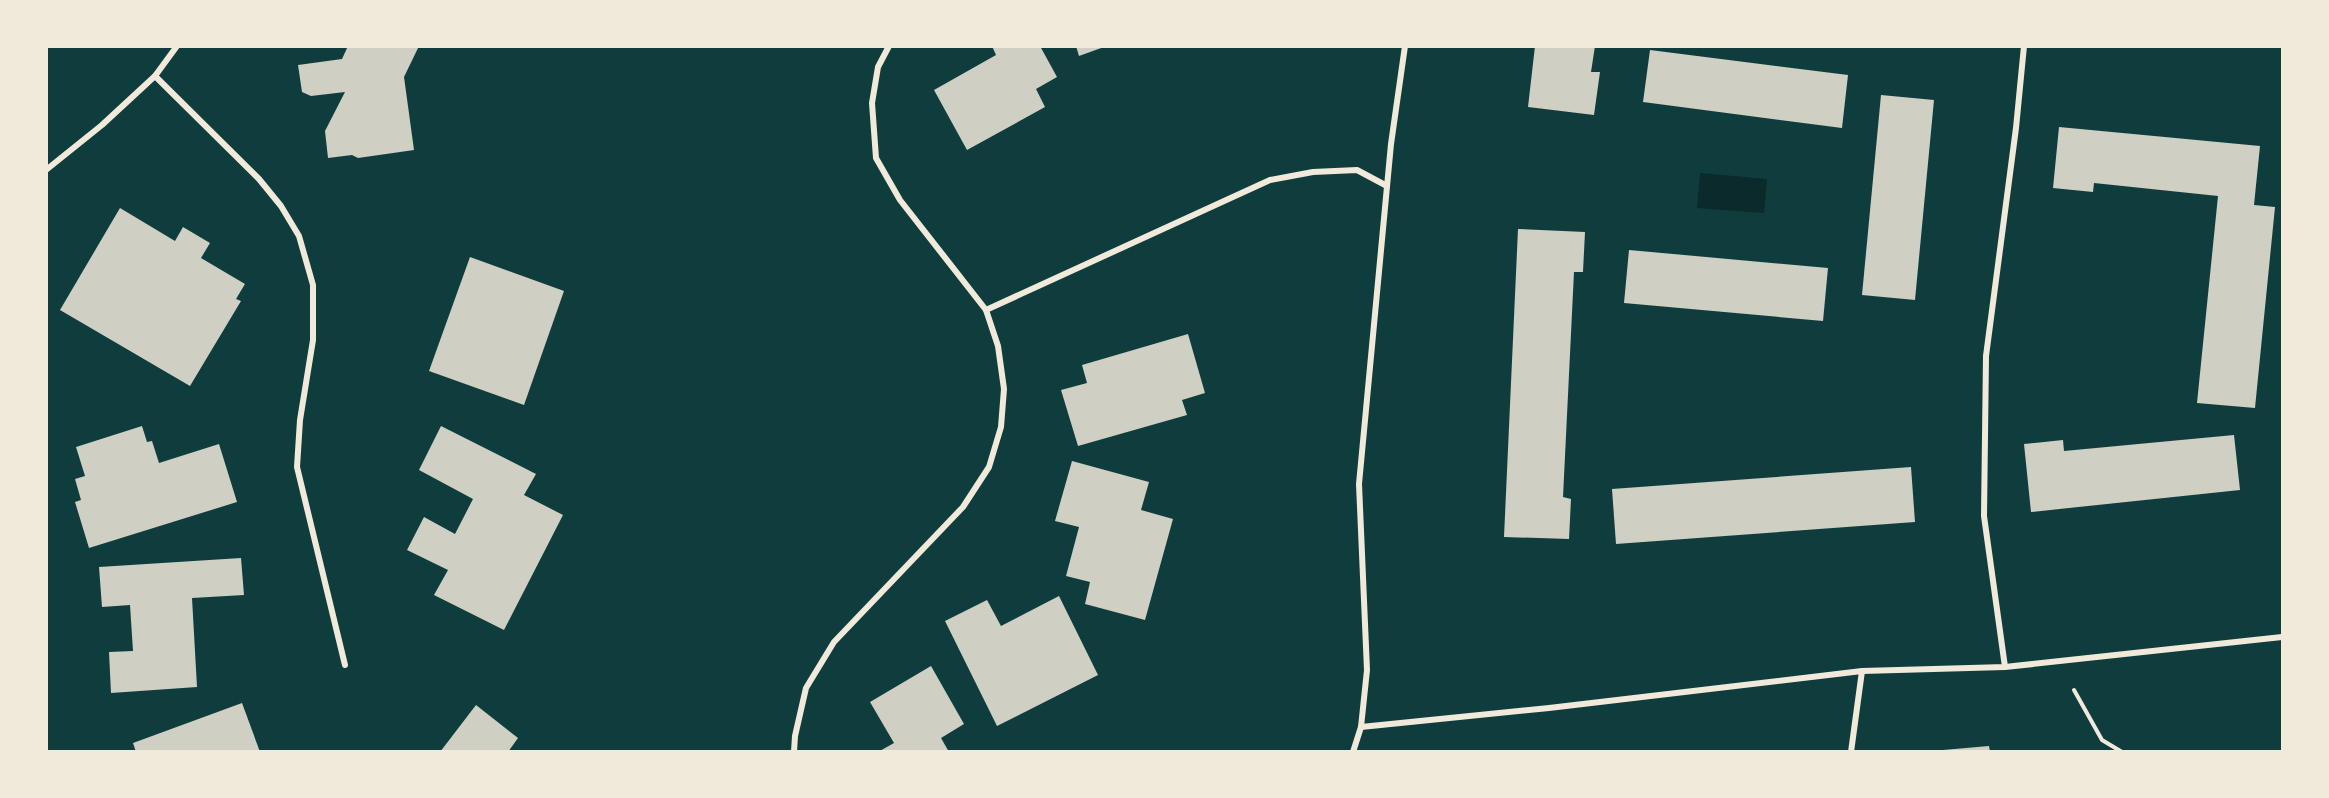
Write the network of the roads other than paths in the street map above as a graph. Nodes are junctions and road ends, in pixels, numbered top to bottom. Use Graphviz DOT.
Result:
graph roads {
  1 [pos="177,46"];
  2 [pos="889,46"];
  3 [pos="1405,46"];
  4 [pos="2024,46"];
  5 [pos="155,76"];
  6 [pos="46,170"];
  7 [pos="1387,186"];
  8 [pos="986,310"];
  9 [pos="2283,637"];
  10 [pos="345,665"];
  11 [pos="2005,667"];
  12 [pos="1862,671"];
  13 [pos="1361,727"];
  14 [pos="795,752"];
  15 [pos="1353,752"];
  16 [pos="1851,752"];
  1 -- 5 [label="street"];
  2 -- 8 [label="street"];
  3 -- 7 [label="street"];
  4 -- 11 [label="street"];
  5 -- 6 [label="street"];
  5 -- 10 [label="street"];
  7 -- 8 [label="street"];
  7 -- 13 [label="street"];
  8 -- 14 [label="street"];
  9 -- 11 [label="street"];
  11 -- 12 [label="street"];
  12 -- 13 [label="street"];
  12 -- 16 [label="street"];
  13 -- 15 [label="street"];
}
